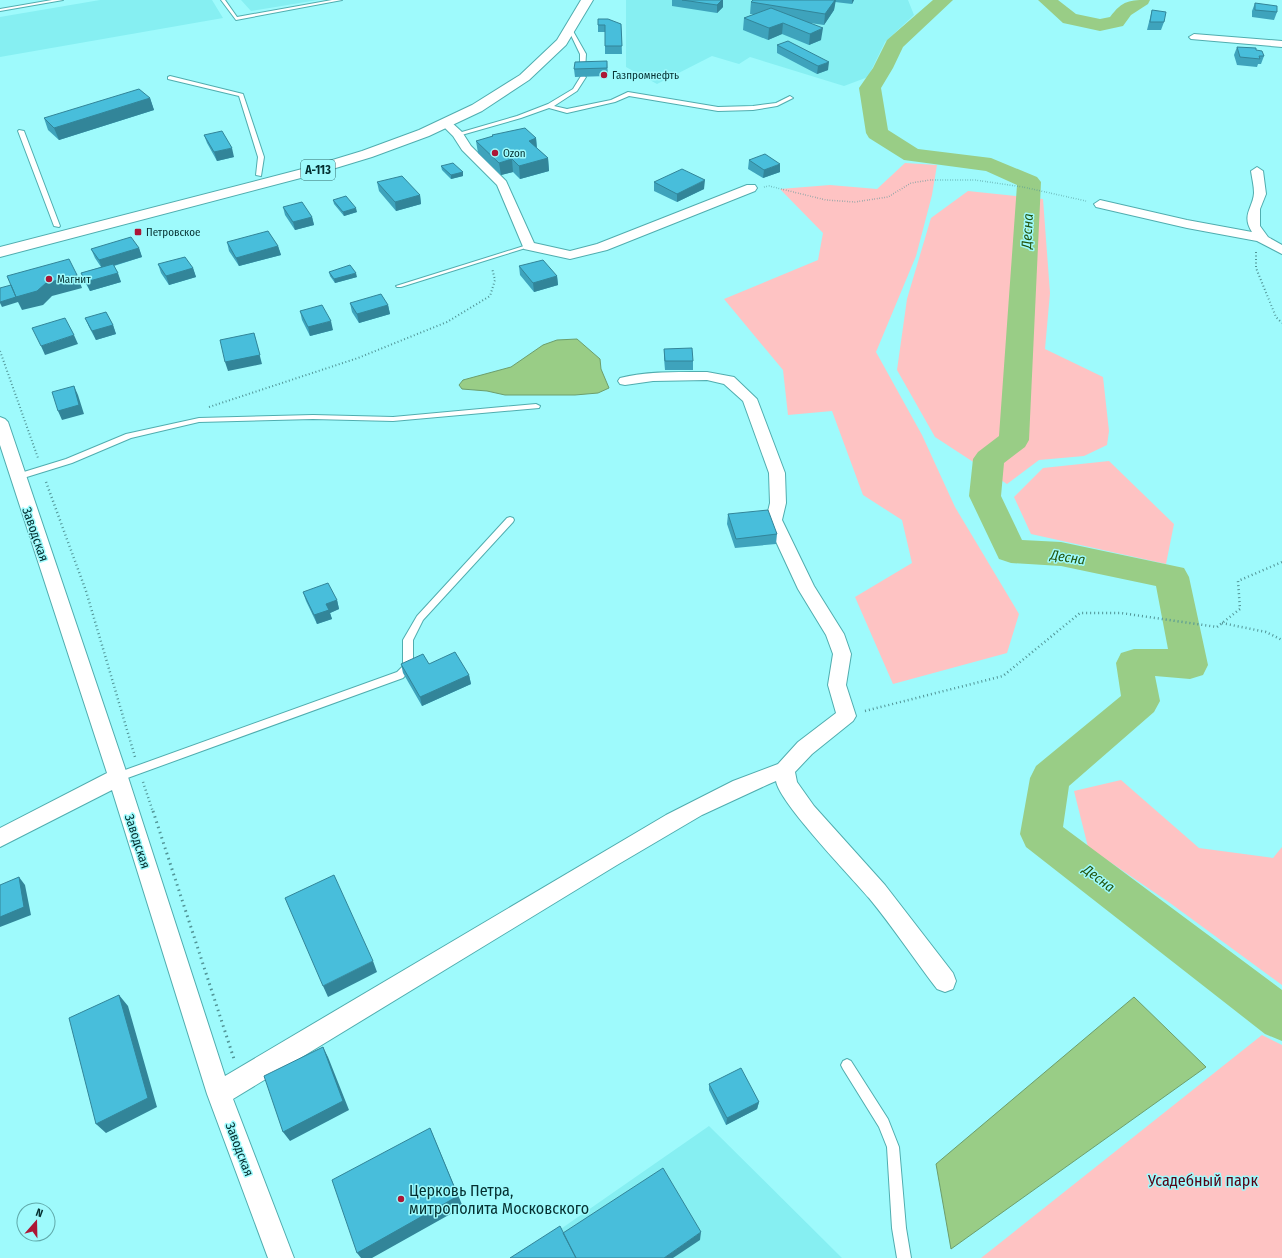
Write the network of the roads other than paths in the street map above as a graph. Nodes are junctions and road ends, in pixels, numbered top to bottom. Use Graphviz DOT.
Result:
graph roads {
  1 [pos="61,0"];
  2 [pos="223,0"];
  3 [pos="340,0"];
  4 [pos="571,0"];
  5 [pos="587,0"];
  6 [pos="0,10"];
  7 [pos="571,32"];
  8 [pos="1194,37"];
  9 [pos="1282,44"];
  10 [pos="583,69"];
  11 [pos="583,77"];
  12 [pos="170,78"];
  13 [pos="790,98"];
  14 [pos="548,106"];
  15 [pos="446,124"];
  16 [pos="21,131"];
  17 [pos="458,134"];
  18 [pos="1257,171"];
  19 [pos="260,176"];
  20 [pos="751,188"];
  21 [pos="1100,204"];
  22 [pos="57,226"];
  23 [pos="1261,238"];
  24 [pos="0,240"];
  25 [pos="529,246"];
  26 [pos="1280,250"];
  27 [pos="0,252"];
  28 [pos="399,286"];
  29 [pos="626,381"];
  30 [pos="536,406"];
  31 [pos="0,422"];
  32 [pos="17,477"];
  33 [pos="510,520"];
  34 [pos="785,770"];
  35 [pos="118,777"];
  36 [pos="0,838"];
  37 [pos="946,981"];
  38 [pos="846,1065"];
  39 [pos="219,1094"];
  40 [pos="281,1258"];
  41 [pos="904,1258"];
  1 -- 6 [label="lane"];
  2 -- 3 [label="lane"];
  4 -- 19 [label="highway, А-113"];
  5 -- 7 [label="highway, А-113"];
  7 -- 10 [label="lane"];
  7 -- 15 [label="highway, А-113"];
  8 -- 9 [label="street"];
  11 -- 14 [label="lane"];
  12 -- 19 [label="lane"];
  13 -- 14 [label="lane"];
  14 -- 17 [label="lane"];
  15 -- 17 [label="street"];
  15 -- 27 [label="highway, А-113"];
  16 -- 22 [label="lane"];
  17 -- 25 [label="street"];
  18 -- 23 [label="street"];
  19 -- 22 [label="highway, А-113"];
  20 -- 25 [label="street"];
  21 -- 23 [label="street"];
  22 -- 24 [label="highway, А-113"];
  23 -- 26 [label="street"];
  25 -- 28 [label="lane"];
  29 -- 34 [label="street"];
  30 -- 32 [label="lane"];
  31 -- 32 [label="street, Заводская"];
  32 -- 35 [label="street, Заводская"];
  33 -- 35 [label="lane"];
  34 -- 37 [label="street"];
  34 -- 39 [label="street"];
  35 -- 36 [label="street"];
  35 -- 39 [label="street, Заводская"];
  38 -- 41 [label="lane"];
  39 -- 40 [label="street, Заводская"];
}
